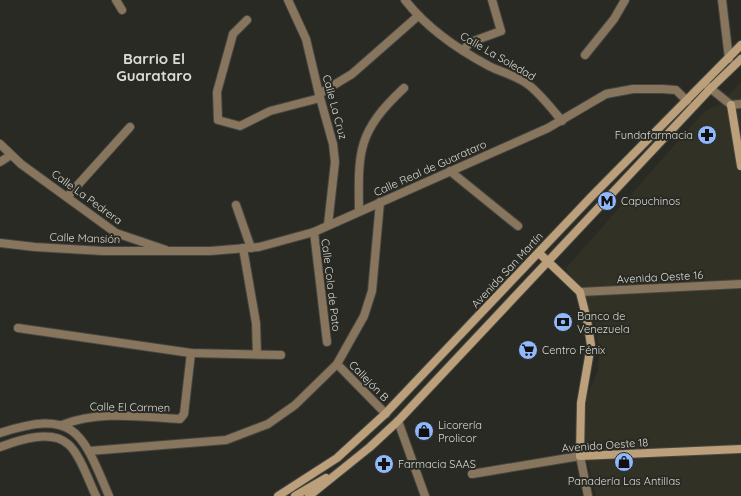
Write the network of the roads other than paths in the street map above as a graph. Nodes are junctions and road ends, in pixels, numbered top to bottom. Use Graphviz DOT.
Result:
graph roads {
  1 [pos="116,0"];
  2 [pos="288,0"];
  3 [pos="405,0"];
  4 [pos="492,0"];
  5 [pos="625,0"];
  6 [pos="722,0"];
  7 [pos="122,10"];
  8 [pos="418,16"];
  9 [pos="247,20"];
  10 [pos="741,46"];
  11 [pos="463,50"];
  12 [pos="585,55"];
  13 [pos="729,59"];
  14 [pos="741,59"];
  15 [pos="708,86"];
  16 [pos="404,88"];
  17 [pos="320,96"];
  18 [pos="687,101"];
  19 [pos="741,104"];
  20 [pos="731,105"];
  21 [pos="562,121"];
  22 [pos="130,127"];
  23 [pos="0,144"];
  24 [pos="11,154"];
  25 [pos="0,162"];
  26 [pos="741,166"];
  27 [pos="450,171"];
  28 [pos="67,197"];
  29 [pos="380,202"];
  30 [pos="236,205"];
  31 [pos="359,210"];
  32 [pos="328,225"];
  33 [pos="518,226"];
  34 [pos="314,232"];
  35 [pos="0,243"];
  36 [pos="247,248"];
  37 [pos="170,251"];
  38 [pos="539,253"];
  39 [pos="549,262"];
  40 [pos="741,284"];
  41 [pos="580,292"];
  42 [pos="18,328"];
  43 [pos="328,342"];
  44 [pos="191,353"];
  45 [pos="257,354"];
  46 [pos="281,355"];
  47 [pos="337,364"];
  48 [pos="386,414"];
  49 [pos="398,421"];
  50 [pos="62,425"];
  51 [pos="0,433"];
  52 [pos="0,447"];
  53 [pos="741,449"];
  54 [pos="89,451"];
  55 [pos="580,456"];
  56 [pos="330,463"];
  57 [pos="350,464"];
  58 [pos="472,474"];
  59 [pos="96,496"];
  60 [pos="109,496"];
  61 [pos="278,496"];
  62 [pos="309,496"];
  63 [pos="425,496"];
  64 [pos="588,496"];
  1 -- 7 [label="street"];
  2 -- 17 [label="street, Calle La Cruz"];
  3 -- 8 [label="street, Calle La Soledad"];
  4 -- 11 [label="street"];
  5 -- 12 [label="street"];
  6 -- 13 [label="street"];
  8 -- 11 [label="street, Calle La Soledad"];
  8 -- 17 [label="street"];
  9 -- 17 [label="street"];
  10 -- 13 [label="main road, Avenida San Martín"];
  11 -- 21 [label="street, Calle La Soledad"];
  13 -- 15 [label="main road, Avenida San Martín"];
  14 -- 15 [label="main road, Avenida San Martín"];
  15 -- 18 [label="main road, Avenida San Martín"];
  15 -- 20 [label="street"];
  15 -- 39 [label="main road, Avenida San Martín"];
  16 -- 31 [label="street"];
  17 -- 32 [label="street, Calle La Cruz"];
  18 -- 21 [label="street, Calle Real de Guarataro"];
  18 -- 38 [label="main road, Avenida San Martín"];
  19 -- 20 [label="street"];
  20 -- 26 [label="main road"];
  21 -- 27 [label="street, Calle Real de Guarataro"];
  22 -- 28 [label="street"];
  23 -- 24 [label="street, Calle La Pedrera"];
  24 -- 25 [label="street"];
  24 -- 28 [label="street, Calle La Pedrera"];
  27 -- 29 [label="street, Calle Real de Guarataro"];
  27 -- 33 [label="street"];
  28 -- 37 [label="street, Calle La Pedrera"];
  29 -- 31 [label="street, Calle Real de Guarataro"];
  29 -- 47 [label="street"];
  30 -- 36 [label="street"];
  31 -- 32 [label="street, Calle Real de Guarataro"];
  32 -- 34 [label="street, Calle Real de Guarataro"];
  34 -- 36 [label="street, Calle Real de Guarataro"];
  34 -- 43 [label="street, Calle Cola de Pato"];
  35 -- 37 [label="street, Calle Mansión"];
  36 -- 37 [label="street, Calle Real de Guarataro"];
  36 -- 45 [label="street"];
  38 -- 39 [label="main road"];
  38 -- 48 [label="main road, Avenida San Martín"];
  39 -- 41 [label="main road"];
  39 -- 49 [label="main road, Avenida San Martín"];
  40 -- 41 [label="street, Avenida Oeste 16"];
  41 -- 55 [label="main road"];
  42 -- 44 [label="street"];
  44 -- 45 [label="street"];
  44 -- 50 [label="street, Calle El Carmen"];
  45 -- 46 [label="street"];
  47 -- 48 [label="street, Callejón B"];
  47 -- 54 [label="street"];
  48 -- 56 [label="main road, Avenida San Martín"];
  49 -- 57 [label="main road, Avenida San Martín"];
  49 -- 63 [label="street"];
  50 -- 51 [label="street"];
  50 -- 54 [label="street"];
  52 -- 59 [label="street"];
  53 -- 55 [label="main road, Avenida Oeste 18"];
  54 -- 60 [label="street"];
  55 -- 58 [label="street, Avenida Oeste 18"];
  55 -- 64 [label="street"];
  56 -- 57 [label="main road"];
  56 -- 61 [label="main road, Avenida San Martín"];
  57 -- 62 [label="main road, Avenida San Martín"];
}
